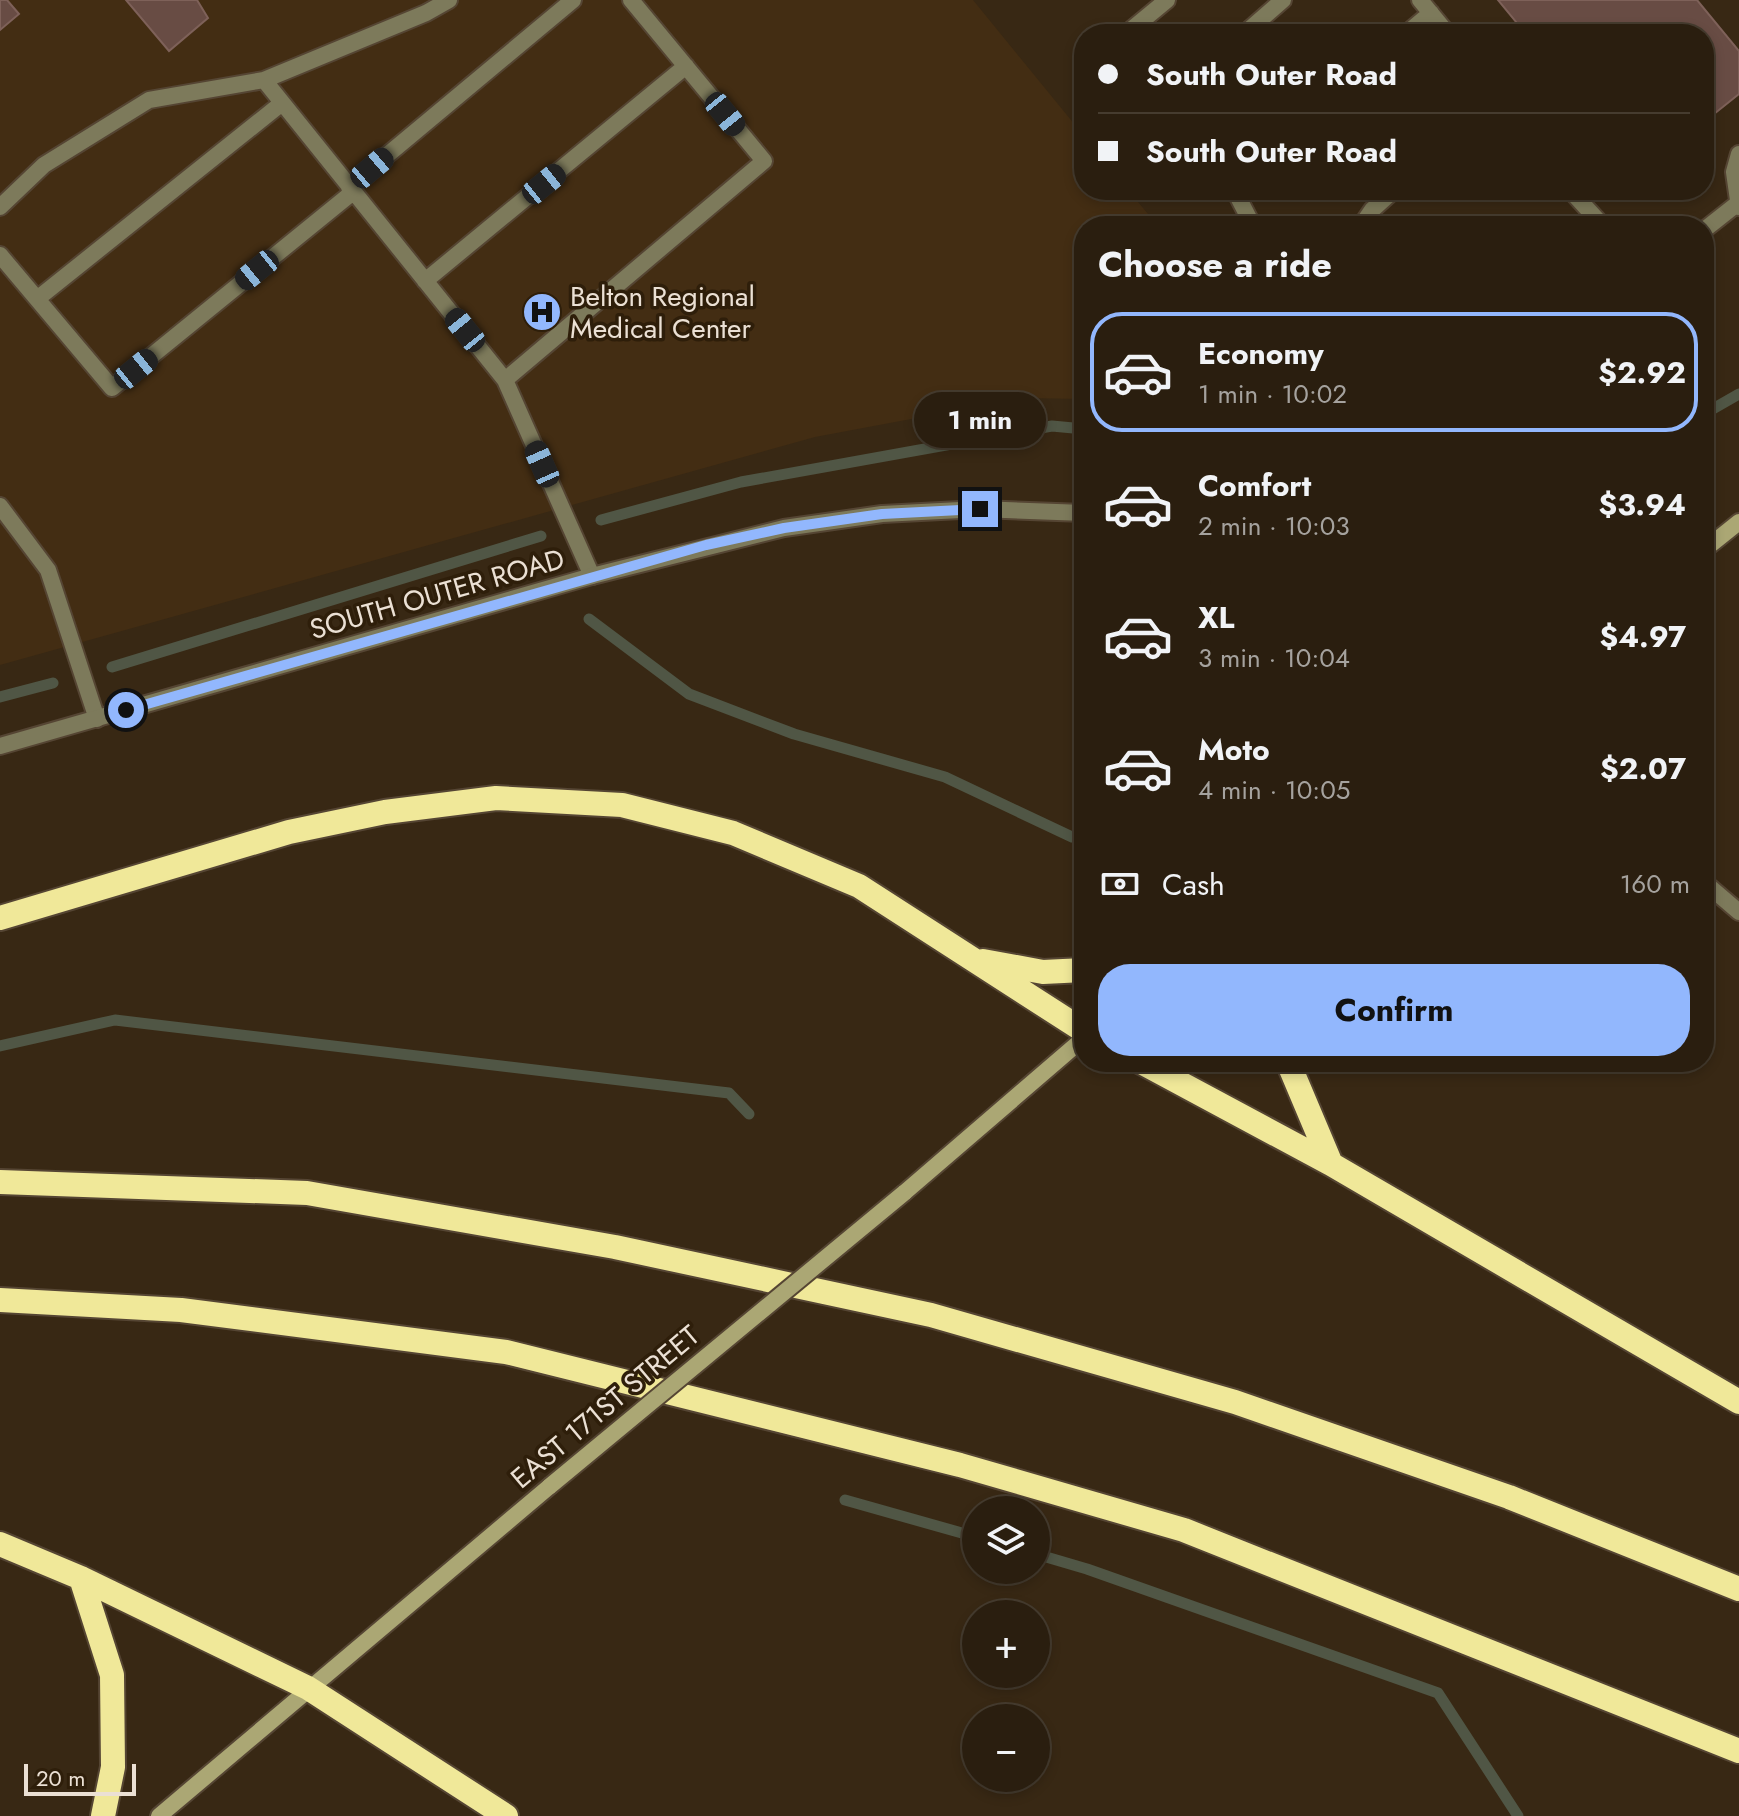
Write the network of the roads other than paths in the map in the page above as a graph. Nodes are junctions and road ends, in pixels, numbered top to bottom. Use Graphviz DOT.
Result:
graph roads {
  1 [pos="449,0"];
  2 [pos="573,0"];
  3 [pos="631,0"];
  4 [pos="1167,0"];
  5 [pos="1283,0"];
  6 [pos="1426,6"];
  7 [pos="1138,24"];
  8 [pos="1255,24"];
  9 [pos="1413,24"];
  10 [pos="1440,24"];
  11 [pos="686,66"];
  12 [pos="264,80"];
  13 [pos="282,103"];
  14 [pos="1739,154"];
  15 [pos="351,189"];
  16 [pos="1383,200"];
  17 [pos="1579,200"];
  18 [pos="1738,206"];
  19 [pos="0,207"];
  20 [pos="1368,216"];
  21 [pos="1594,216"];
  22 [pos="1714,223"];
  23 [pos="0,255"];
  24 [pos="425,281"];
  25 [pos="37,299"];
  26 [pos="505,380"];
  27 [pos="0,506"];
  28 [pos="1074,513"];
  29 [pos="1739,522"];
  30 [pos="1714,542"];
  31 [pos="592,576"];
  32 [pos="97,719"];
  33 [pos="0,746"];
  34 [pos="1714,891"];
  35 [pos="1739,912"];
  36 [pos="0,918"];
  37 [pos="973,959"];
  38 [pos="1074,970"];
  39 [pos="1074,1025"];
  40 [pos="1074,1047"];
  41 [pos="1160,1072"];
  42 [pos="1292,1072"];
  43 [pos="1331,1164"];
  44 [pos="0,1182"];
  45 [pos="0,1300"];
  46 [pos="1739,1402"];
  47 [pos="0,1544"];
  48 [pos="81,1578"];
  49 [pos="1739,1589"];
  50 [pos="308,1688"];
  51 [pos="1739,1751"];
  52 [pos="103,1816"];
  53 [pos="159,1816"];
  54 [pos="506,1816"];
  1 -- 12 [label="street"];
  2 -- 15 [label="street"];
  3 -- 11 [label="street"];
  4 -- 7 [label="street"];
  5 -- 8 [label="street"];
  6 -- 9 [label="street"];
  6 -- 10 [label="street"];
  11 -- 24 [label="street"];
  11 -- 26 [label="street"];
  12 -- 13 [label="street"];
  12 -- 19 [label="street"];
  13 -- 15 [label="street"];
  13 -- 25 [label="street"];
  14 -- 18 [label="street"];
  15 -- 24 [label="street"];
  15 -- 25 [label="street"];
  16 -- 20 [label="street"];
  17 -- 21 [label="street"];
  18 -- 22 [label="street"];
  23 -- 25 [label="street"];
  24 -- 26 [label="street"];
  26 -- 31 [label="street"];
  27 -- 32 [label="street"];
  28 -- 31 [label="street, SOUTH OUTER ROAD"];
  29 -- 30 [label="main road"];
  31 -- 32 [label="street, SOUTH OUTER ROAD"];
  32 -- 33 [label="street, SOUTH OUTER ROAD"];
  34 -- 35 [label="street"];
  36 -- 37 [label="highway"];
  37 -- 38 [label="highway"];
  37 -- 39 [label="highway"];
  40 -- 50 [label="main road, EAST 171ST STREET, bridge"];
  41 -- 43 [label="highway"];
  42 -- 43 [label="highway"];
  43 -- 46 [label="highway"];
  44 -- 49 [label="highway"];
  45 -- 51 [label="highway"];
  47 -- 48 [label="highway"];
  48 -- 50 [label="highway"];
  48 -- 52 [label="highway"];
  50 -- 53 [label="main road, EAST 171ST STREET"];
  50 -- 54 [label="highway"];
}
